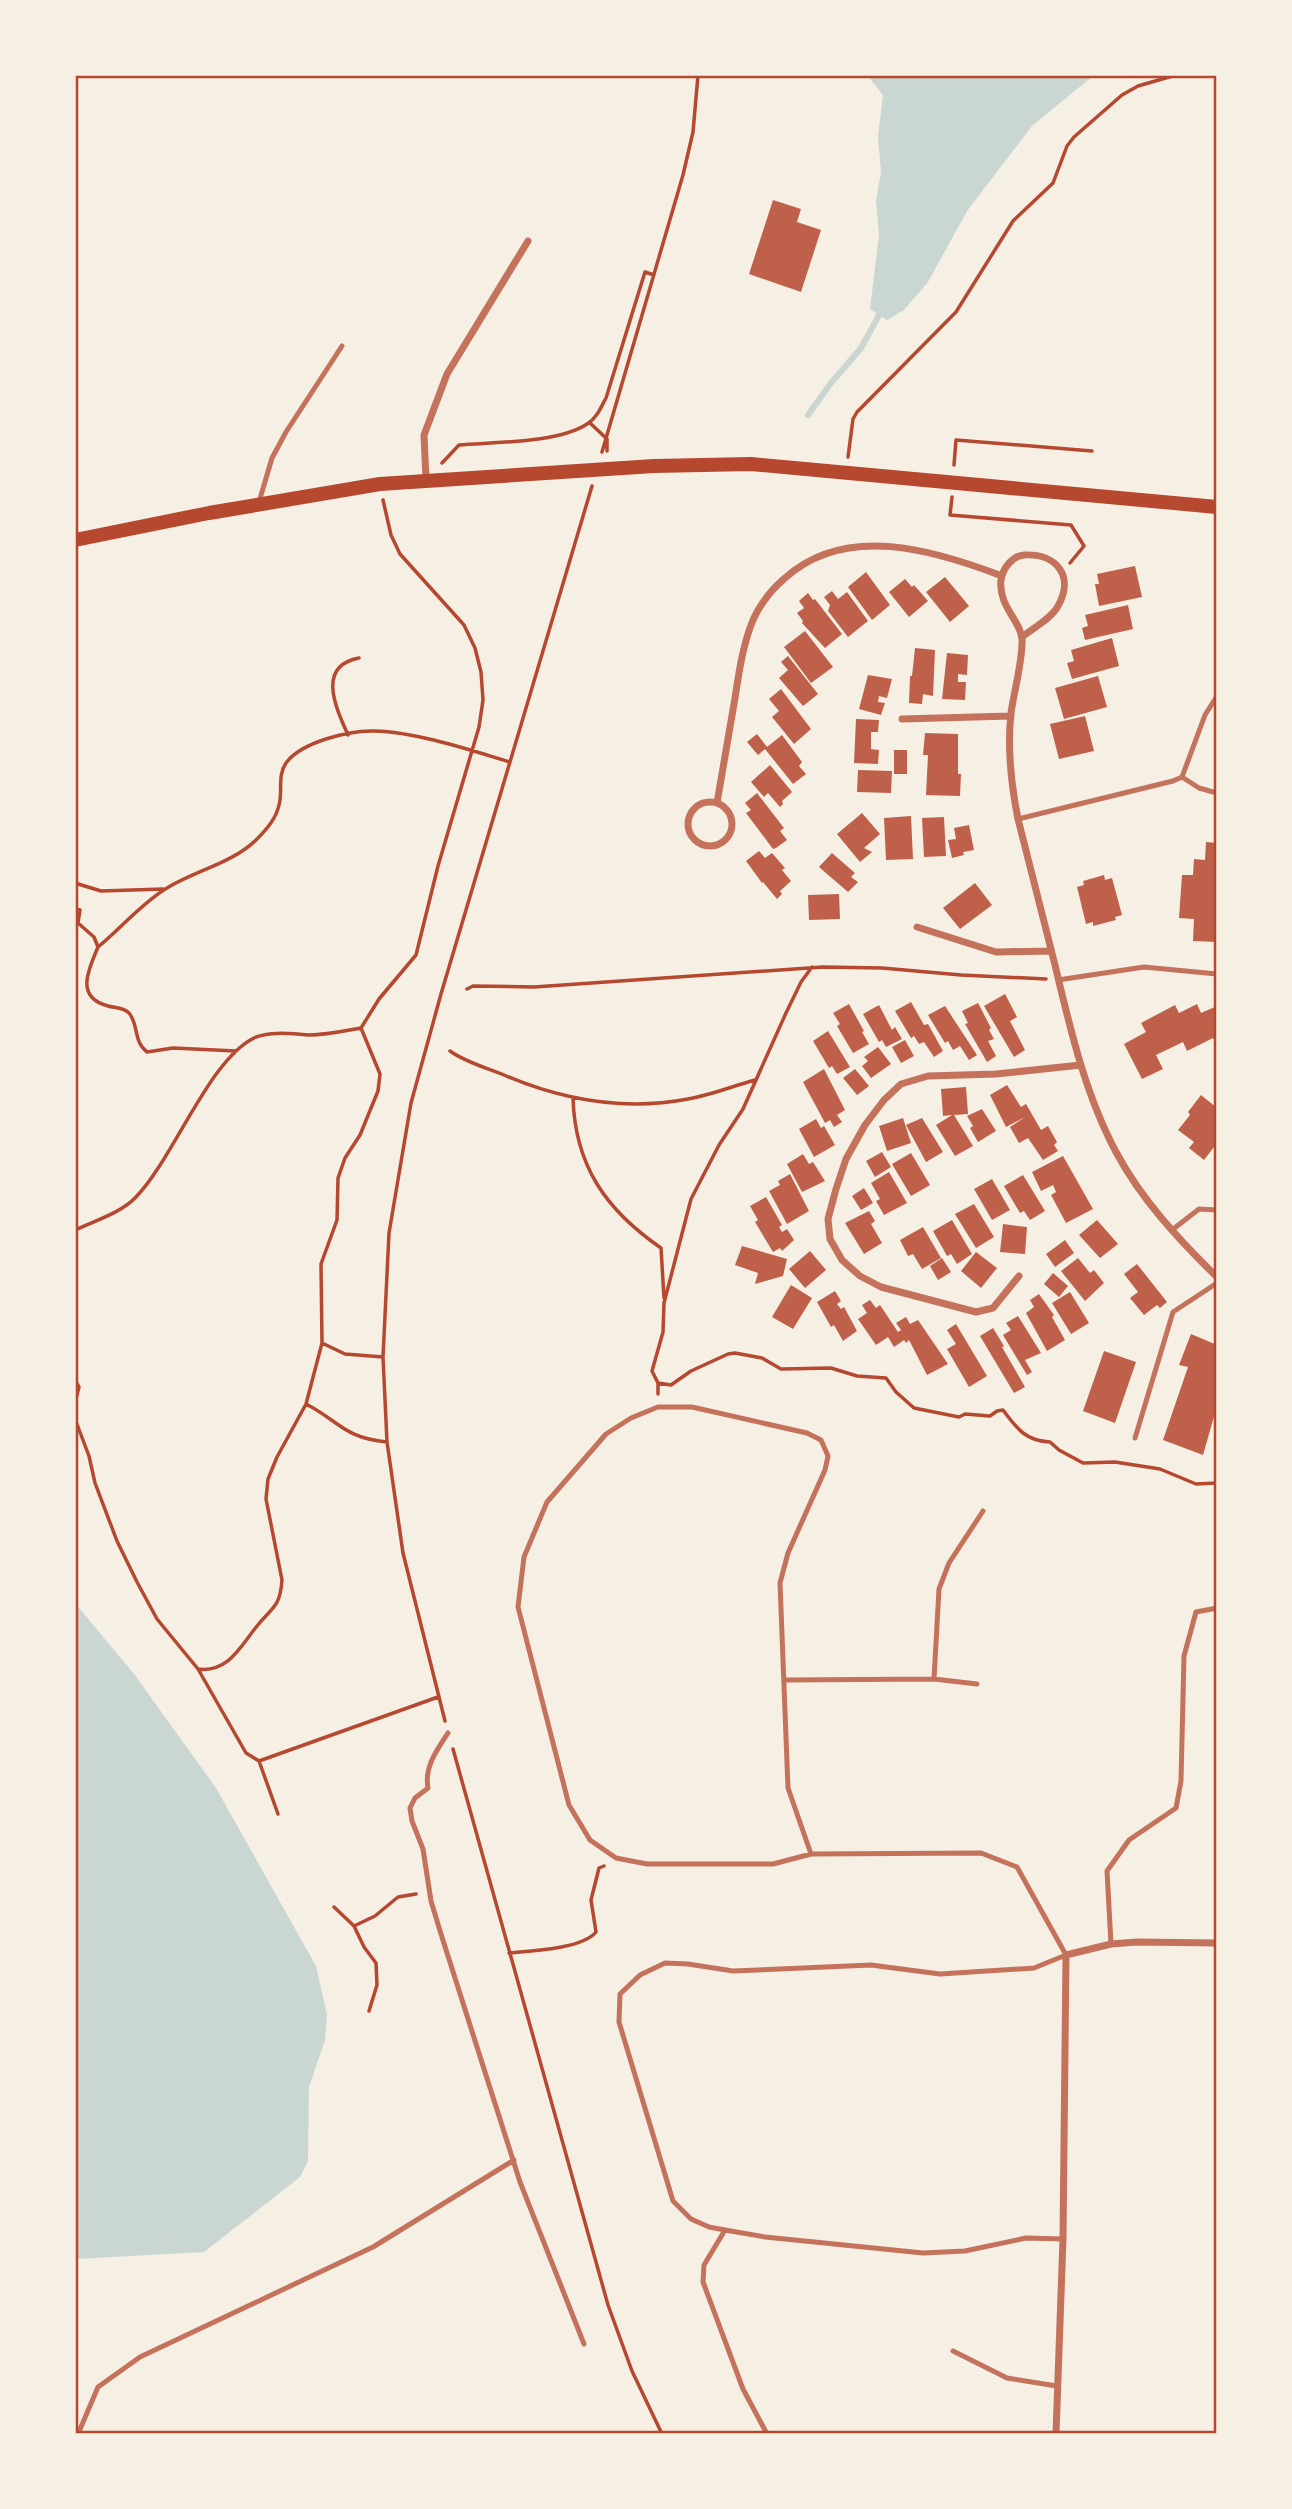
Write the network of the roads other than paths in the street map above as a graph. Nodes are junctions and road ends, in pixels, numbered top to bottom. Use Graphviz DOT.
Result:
graph roads {
  1 [pos="528,241"];
  2 [pos="342,346"];
  3 [pos="426,480"];
  4 [pos="258,505"];
  5 [pos="1217,508"];
  6 [pos="75,541"];
  7 [pos="1002,576"];
  8 [pos="1022,637"];
  9 [pos="1217,696"];
  10 [pos="1011,716"];
  11 [pos="902,719"];
  12 [pos="1182,777"];
  13 [pos="1217,793"];
  14 [pos="717,803"];
  15 [pos="1018,819"];
  16 [pos="917,927"];
  17 [pos="1052,951"];
  18 [pos="1217,974"];
  19 [pos="1058,980"];
  20 [pos="1081,1065"];
  21 [pos="1217,1210"];
  22 [pos="1172,1230"];
  23 [pos="1019,1276"];
  24 [pos="1217,1277"];
  25 [pos="1217,1283"];
  26 [pos="1135,1438"];
  27 [pos="983,1511"];
  28 [pos="1217,1608"];
  29 [pos="934,1679"];
  30 [pos="785,1680"];
  31 [pos="977,1684"];
  32 [pos="448,1733"];
  33 [pos="810,1854"];
  34 [pos="1111,1944"];
  35 [pos="1217,1944"];
  36 [pos="1066,1955"];
  37 [pos="513,2160"];
  38 [pos="725,2230"];
  39 [pos="1063,2239"];
  40 [pos="584,2343"];
  41 [pos="953,2351"];
  42 [pos="1057,2386"];
  43 [pos="78,2434"];
  44 [pos="767,2434"];
  45 [pos="1056,2434"];
  1 -- 3 [label="street"];
  2 -- 4 [label="lane"];
  3 -- 4 [label="main road"];
  3 -- 5 [label="main road"];
  4 -- 6 [label="main road"];
  7 -- 8 [label="street"];
  7 -- 8 [label="street"];
  7 -- 14 [label="street"];
  8 -- 10 [label="street"];
  9 -- 12 [label="lane"];
  10 -- 11 [label="street"];
  10 -- 15 [label="street"];
  12 -- 13 [label="lane"];
  12 -- 15 [label="lane"];
  14 -- 14 [label="street"];
  15 -- 17 [label="street"];
  16 -- 17 [label="street"];
  17 -- 19 [label="street"];
  18 -- 19 [label="lane"];
  19 -- 20 [label="street"];
  20 -- 22 [label="street"];
  20 -- 23 [label="street"];
  21 -- 22 [label="lane"];
  22 -- 24 [label="street"];
  25 -- 26 [label="lane"];
  27 -- 29 [label="lane"];
  28 -- 34 [label="lane"];
  29 -- 30 [label="lane"];
  29 -- 31 [label="lane"];
  30 -- 33 [label="lane"];
  30 -- 33 [label="lane"];
  32 -- 37 [label="lane"];
  33 -- 36 [label="lane"];
  34 -- 35 [label="street"];
  34 -- 36 [label="street"];
  36 -- 38 [label="lane"];
  36 -- 39 [label="street"];
  37 -- 40 [label="lane"];
  37 -- 43 [label="lane"];
  38 -- 39 [label="lane"];
  38 -- 44 [label="lane"];
  39 -- 42 [label="street"];
  41 -- 42 [label="lane"];
  42 -- 45 [label="street"];
}
